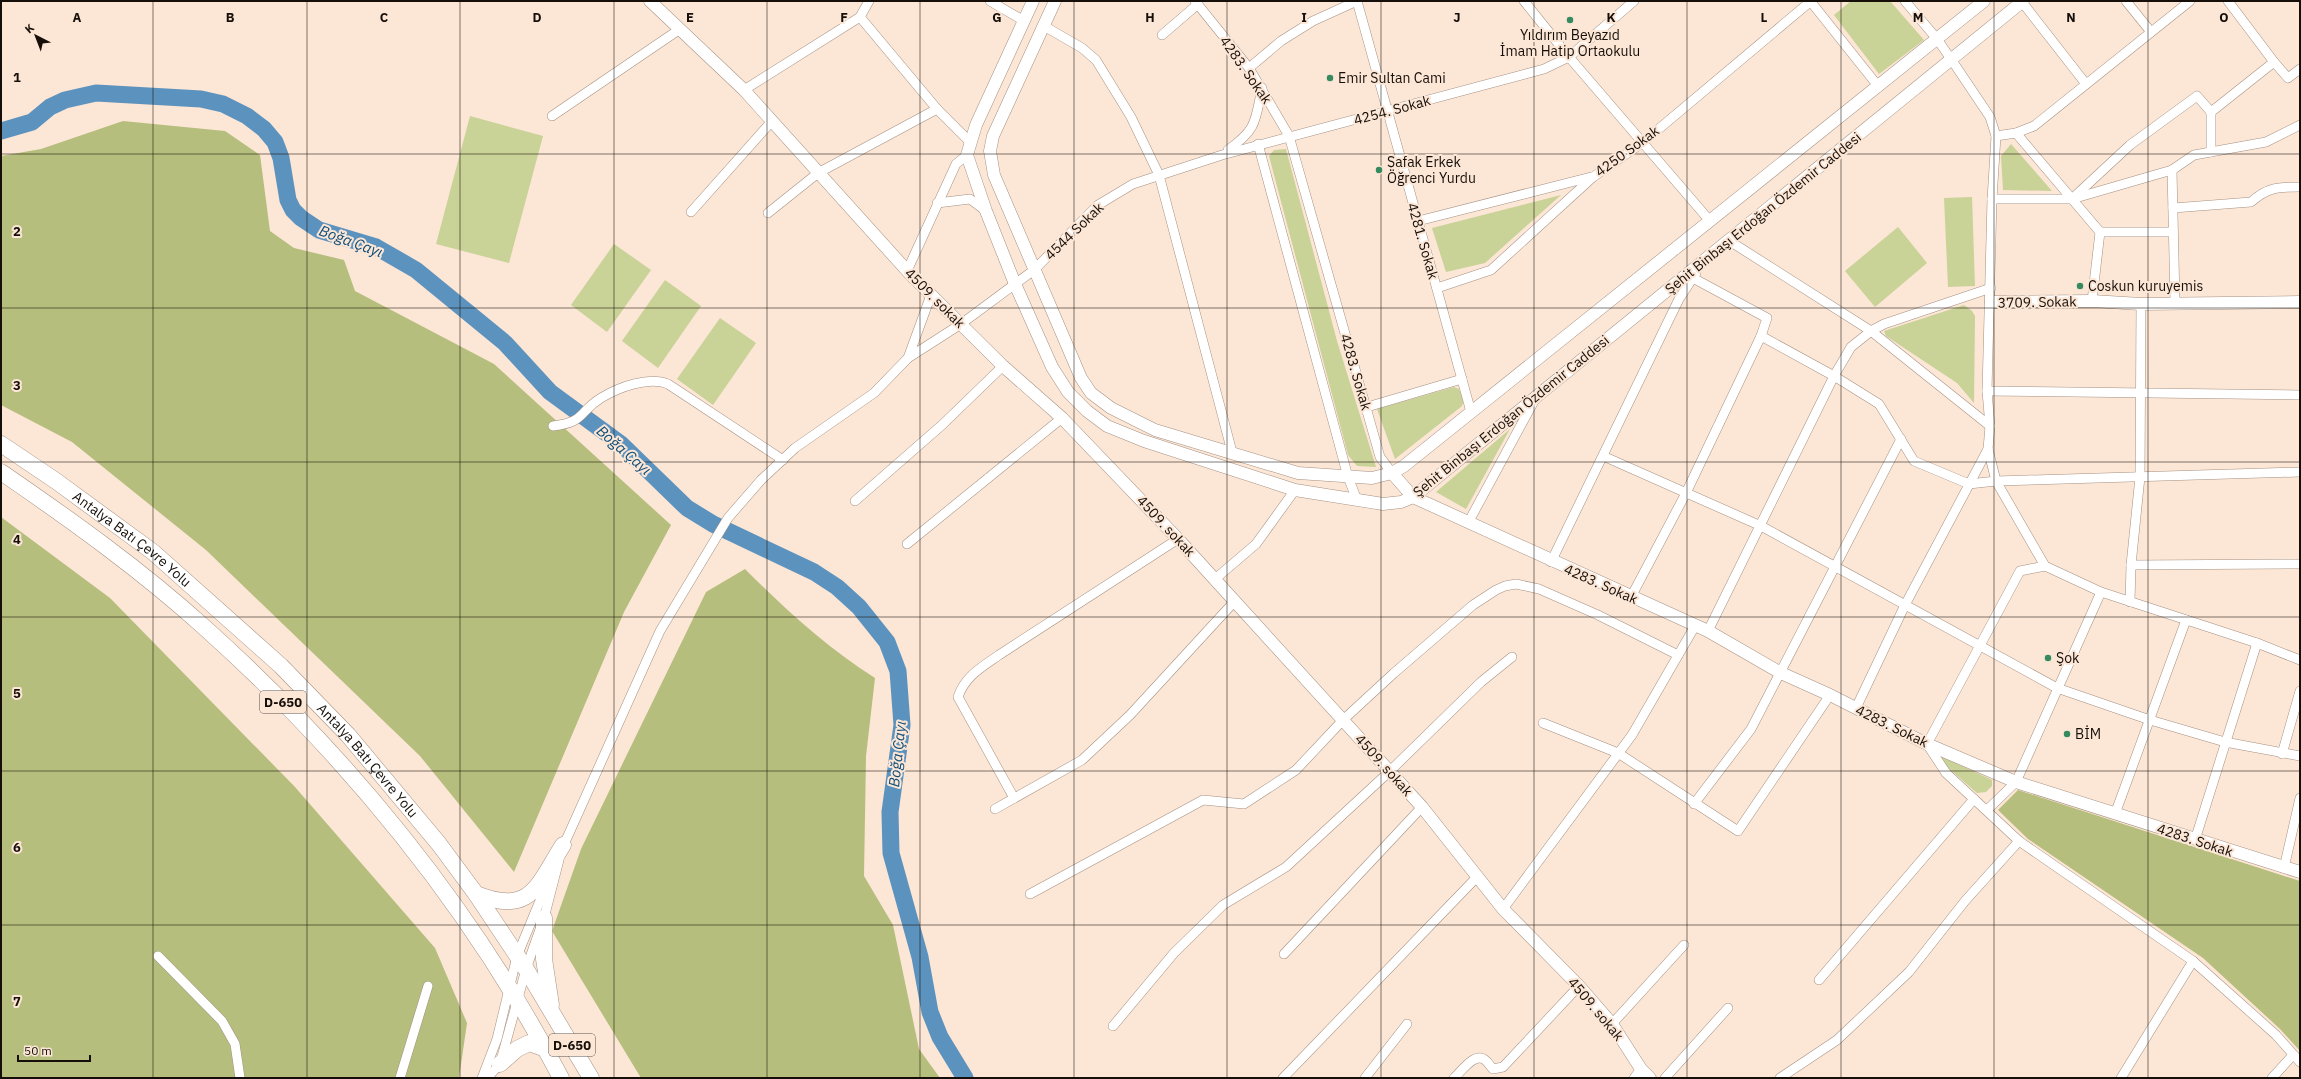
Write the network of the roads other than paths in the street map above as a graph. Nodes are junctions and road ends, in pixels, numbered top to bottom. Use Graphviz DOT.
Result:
graph roads {
  1 [pos="650,1"];
  2 [pos="869,1"];
  3 [pos="990,1"];
  4 [pos="1033,1"];
  5 [pos="1055,1"];
  6 [pos="1357,1"];
  7 [pos="1524,1"];
  8 [pos="1634,1"];
  9 [pos="1811,1"];
  10 [pos="1905,1"];
  11 [pos="1984,1"];
  12 [pos="2126,1"];
  13 [pos="2190,1"];
  14 [pos="2228,1"];
  15 [pos="2022,2"];
  16 [pos="1196,3"];
  17 [pos="860,17"];
  18 [pos="1024,21"];
  19 [pos="1044,26"];
  20 [pos="680,29"];
  21 [pos="2150,32"];
  22 [pos="1162,35"];
  23 [pos="1937,39"];
  24 [pos="1569,57"];
  25 [pos="1951,59"];
  26 [pos="2274,62"];
  27 [pos="1249,68"];
  28 [pos="2300,69"];
  29 [pos="2086,84"];
  30 [pos="1878,86"];
  31 [pos="1262,88"];
  32 [pos="744,90"];
  33 [pos="937,109"];
  34 [pos="1387,112"];
  35 [pos="2211,112"];
  36 [pos="552,116"];
  37 [pos="772,121"];
  38 [pos="2300,125"];
  39 [pos="2016,133"];
  40 [pos="1289,136"];
  41 [pos="1996,136"];
  42 [pos="969,141"];
  43 [pos="1642,143"];
  44 [pos="1258,144"];
  45 [pos="2211,152"];
  46 [pos="967,155"];
  47 [pos="1222,155"];
  48 [pos="2172,170"];
  49 [pos="818,173"];
  50 [pos="1159,174"];
  51 [pos="1593,176"];
  52 [pos="2300,187"];
  53 [pos="1992,199"];
  54 [pos="2072,199"];
  55 [pos="937,203"];
  56 [pos="2173,208"];
  57 [pos="986,211"];
  58 [pos="691,212"];
  59 [pos="768,213"];
  60 [pos="1418,221"];
  61 [pos="1710,221"];
  62 [pos="2100,232"];
  63 [pos="2173,232"];
  64 [pos="1728,240"];
  65 [pos="1706,259"];
  66 [pos="1034,270"];
  67 [pos="907,271"];
  68 [pos="1693,278"];
  69 [pos="1015,284"];
  70 [pos="1437,288"];
  71 [pos="1991,288"];
  72 [pos="931,295"];
  73 [pos="1990,302"];
  74 [pos="2092,302"];
  75 [pos="2175,302"];
  76 [pos="2300,302"];
  77 [pos="2141,304"];
  78 [pos="961,324"];
  79 [pos="1871,331"];
  80 [pos="1761,336"];
  81 [pos="908,358"];
  82 [pos="1003,366"];
  83 [pos="1834,376"];
  84 [pos="1462,379"];
  85 [pos="1987,391"];
  86 [pos="2139,392"];
  87 [pos="2300,395"];
  88 [pos="1537,396"];
  89 [pos="1366,407"];
  90 [pos="1471,412"];
  91 [pos="1062,418"];
  92 [pos="553,426"];
  93 [pos="1990,426"];
  94 [pos="1901,439"];
  95 [pos="1,444"];
  96 [pos="1988,449"];
  97 [pos="1232,452"];
  98 [pos="1603,456"];
  99 [pos="783,460"];
  100 [pos="1,472"];
  101 [pos="2300,472"];
  102 [pos="1392,473"];
  103 [pos="2140,476"];
  104 [pos="1348,477"];
  105 [pos="1996,481"];
  106 [pos="1969,484"];
  107 [pos="1295,490"];
  108 [pos="1686,493"];
  109 [pos="1413,497"];
  110 [pos="1357,500"];
  111 [pos="855,501"];
  112 [pos="1468,523"];
  113 [pos="1761,526"];
  114 [pos="1178,539"];
  115 [pos="907,544"];
  116 [pos="1551,562"];
  117 [pos="2300,564"];
  118 [pos="2131,565"];
  119 [pos="1834,566"];
  120 [pos="2045,566"];
  121 [pos="1215,579"];
  122 [pos="2101,592"];
  123 [pos="1631,597"];
  124 [pos="1234,602"];
  125 [pos="2130,602"];
  126 [pos="1905,605"];
  127 [pos="2186,620"];
  128 [pos="1695,626"];
  129 [pos="1708,631"];
  130 [pos="2257,643"];
  131 [pos="1981,646"];
  132 [pos="1678,655"];
  133 [pos="1512,657"];
  134 [pos="2300,660"];
  135 [pos="1781,673"];
  136 [pos="2057,688"];
  137 [pos="2300,691"];
  138 [pos="1830,695"];
  139 [pos="1856,708"];
  140 [pos="1343,720"];
  141 [pos="2150,720"];
  142 [pos="1544,723"];
  143 [pos="2225,742"];
  144 [pos="1927,744"];
  145 [pos="1618,753"];
  146 [pos="2282,754"];
  147 [pos="2300,756"];
  148 [pos="1390,772"];
  149 [pos="2016,782"];
  150 [pos="1014,798"];
  151 [pos="2300,798"];
  152 [pos="1974,799"];
  153 [pos="1694,804"];
  154 [pos="1422,807"];
  155 [pos="995,809"];
  156 [pos="1987,810"];
  157 [pos="2115,814"];
  158 [pos="2195,840"];
  159 [pos="2019,841"];
  160 [pos="563,845"];
  161 [pos="2284,868"];
  162 [pos="2300,872"];
  163 [pos="1476,878"];
  164 [pos="476,894"];
  165 [pos="1030,894"];
  166 [pos="1503,909"];
  167 [pos="544,918"];
  168 [pos="1684,945"];
  169 [pos="1284,954"];
  170 [pos="158,956"];
  171 [pos="2194,961"];
  172 [pos="521,963"];
  173 [pos="1819,980"];
  174 [pos="428,986"];
  175 [pos="1579,986"];
  176 [pos="509,988"];
  177 [pos="517,1002"];
  178 [pos="1728,1008"];
  179 [pos="553,1012"];
  180 [pos="1407,1024"];
  181 [pos="1612,1024"];
  182 [pos="1113,1026"];
  183 [pos="546,1049"];
  184 [pos="2293,1054"];
  185 [pos="2300,1062"];
  186 [pos="500,1064"];
  187 [pos="1637,1073"];
  188 [pos="240,1078"];
  189 [pos="400,1078"];
  190 [pos="482,1078"];
  191 [pos="487,1078"];
  192 [pos="561,1078"];
  193 [pos="591,1078"];
  194 [pos="1283,1078"];
  195 [pos="1365,1078"];
  196 [pos="1454,1078"];
  197 [pos="1650,1078"];
  198 [pos="1666,1078"];
  199 [pos="1780,1078"];
  200 [pos="2121,1078"];
  201 [pos="2272,1078"];
  1 -- 20 [label="main road, 4509. sokak"];
  2 -- 17 [label="street"];
  3 -- 18 [label="street"];
  4 -- 18 [label="main road, Şehit Binbaşı Erdoğan Özdemir Caddesi"];
  5 -- 19 [label="main road, Şehit Binbaşı Erdoğan Özdemir Caddesi"];
  6 -- 27 [label="street"];
  6 -- 34 [label="street, 4281. Sokak"];
  7 -- 24 [label="street"];
  8 -- 24 [label="street, 4254. Sokak"];
  9 -- 30 [label="street"];
  9 -- 43 [label="street, 4250 Sokak"];
  10 -- 23 [label="street"];
  11 -- 23 [label="main road, Şehit Binbaşı Erdoğan Özdemir Caddesi"];
  12 -- 21 [label="street"];
  13 -- 21 [label="street"];
  14 -- 26 [label="street"];
  15 -- 25 [label="main road, Şehit Binbaşı Erdoğan Özdemir Caddesi"];
  15 -- 29 [label="street"];
  16 -- 22 [label="street"];
  16 -- 27 [label="street, 4283. Sokak"];
  17 -- 32 [label="street"];
  17 -- 33 [label="street"];
  18 -- 42 [label="main road, Şehit Binbaşı Erdoğan Özdemir Caddesi"];
  19 -- 50 [label="street"];
  19 -- 66 [label="main road, Şehit Binbaşı Erdoğan Özdemir Caddesi"];
  20 -- 32 [label="main road, 4509. sokak"];
  20 -- 36 [label="street"];
  21 -- 29 [label="street"];
  23 -- 25 [label="street"];
  23 -- 30 [label="main road, Şehit Binbaşı Erdoğan Özdemir Caddesi"];
  24 -- 34 [label="street, 4254. Sokak"];
  24 -- 43 [label="street"];
  25 -- 41 [label="street"];
  25 -- 64 [label="main road, Şehit Binbaşı Erdoğan Özdemir Caddesi"];
  26 -- 28 [label="street"];
  26 -- 35 [label="street"];
  27 -- 31 [label="street, 4283. Sokak"];
  29 -- 39 [label="street"];
  30 -- 61 [label="main road, Şehit Binbaşı Erdoğan Özdemir Caddesi"];
  31 -- 40 [label="street, 4283. Sokak"];
  31 -- 47 [label="street"];
  32 -- 37 [label="main road, 4509. sokak"];
  33 -- 42 [label="street"];
  33 -- 49 [label="street"];
  34 -- 40 [label="street, 4254. Sokak"];
  34 -- 60 [label="street, 4281. Sokak"];
  35 -- 45 [label="street"];
  35 -- 54 [label="street"];
  37 -- 49 [label="main road, 4509. sokak"];
  37 -- 58 [label="street"];
  38 -- 45 [label="street"];
  39 -- 41 [label="street"];
  39 -- 54 [label="street"];
  40 -- 44 [label="street, 4254. Sokak"];
  40 -- 89 [label="street, 4283. Sokak"];
  41 -- 53 [label="street"];
  42 -- 46 [label="main road, Şehit Binbaşı Erdoğan Özdemir Caddesi"];
  43 -- 51 [label="street, 4250 Sokak"];
  43 -- 61 [label="street"];
  44 -- 47 [label="street, 4254. Sokak"];
  44 -- 104 [label="street"];
  45 -- 48 [label="street"];
  46 -- 55 [label="street"];
  46 -- 57 [label="main road, Şehit Binbaşı Erdoğan Özdemir Caddesi"];
  47 -- 50 [label="street, 4544 Sokak"];
  48 -- 54 [label="street"];
  48 -- 56 [label="street"];
  49 -- 59 [label="street"];
  49 -- 67 [label="main road, 4509. sokak"];
  50 -- 66 [label="street, 4544 Sokak"];
  50 -- 97 [label="street"];
  51 -- 60 [label="street"];
  51 -- 70 [label="street, 4250 Sokak"];
  52 -- 56 [label="street"];
  53 -- 54 [label="street"];
  53 -- 71 [label="street"];
  54 -- 62 [label="street"];
  55 -- 57 [label="street"];
  55 -- 67 [label="street"];
  56 -- 63 [label="street"];
  57 -- 69 [label="main road, Şehit Binbaşı Erdoğan Özdemir Caddesi"];
  60 -- 70 [label="street, 4281. Sokak"];
  61 -- 90 [label="main road, Şehit Binbaşı Erdoğan Özdemir Caddesi"];
  62 -- 63 [label="street"];
  62 -- 74 [label="street"];
  63 -- 75 [label="street"];
  64 -- 65 [label="main road, Şehit Binbaşı Erdoğan Özdemir Caddesi"];
  64 -- 79 [label="street"];
  65 -- 68 [label="street"];
  65 -- 88 [label="main road, Şehit Binbaşı Erdoğan Özdemir Caddesi"];
  66 -- 69 [label="street, 4544 Sokak"];
  66 -- 97 [label="main road, Şehit Binbaşı Erdoğan Özdemir Caddesi"];
  67 -- 72 [label="main road, 4509. sokak"];
  68 -- 80 [label="street"];
  68 -- 98 [label="street"];
  69 -- 78 [label="street, 4544 Sokak"];
  69 -- 107 [label="main road, Şehit Binbaşı Erdoğan Özdemir Caddesi"];
  70 -- 84 [label="street, 4281. Sokak"];
  71 -- 73 [label="street"];
  71 -- 79 [label="street"];
  72 -- 78 [label="main road, 4509. sokak"];
  72 -- 81 [label="street"];
  73 -- 74 [label="main road, 3709. Sokak"];
  73 -- 85 [label="street"];
  74 -- 77 [label="main road, 3709. Sokak"];
  75 -- 76 [label="main road, 3709. Sokak"];
  75 -- 77 [label="main road, 3709. Sokak"];
  77 -- 86 [label="street"];
  78 -- 81 [label="street, 4544 Sokak"];
  78 -- 82 [label="main road, 4509. sokak"];
  79 -- 83 [label="street"];
  79 -- 93 [label="street"];
  80 -- 83 [label="street"];
  80 -- 108 [label="street"];
  81 -- 99 [label="street"];
  82 -- 91 [label="main road, 4509. sokak"];
  82 -- 111 [label="street"];
  83 -- 94 [label="street"];
  83 -- 113 [label="street"];
  84 -- 89 [label="street"];
  84 -- 90 [label="street, 4281. Sokak"];
  85 -- 86 [label="street"];
  85 -- 93 [label="street"];
  86 -- 87 [label="street"];
  86 -- 103 [label="street"];
  88 -- 109 [label="main road, Şehit Binbaşı Erdoğan Özdemir Caddesi"];
  88 -- 112 [label="street"];
  89 -- 102 [label="street, 4283. Sokak"];
  90 -- 102 [label="main road, Şehit Binbaşı Erdoğan Özdemir Caddesi"];
  91 -- 114 [label="main road, 4509. sokak"];
  91 -- 115 [label="street"];
  92 -- 99 [label="street"];
  93 -- 96 [label="street"];
  94 -- 106 [label="street"];
  94 -- 119 [label="street"];
  95 -- 164 [label="highway, Antalya Batı Çevre Yolu / D-650"];
  96 -- 105 [label="street"];
  96 -- 106 [label="street"];
  97 -- 104 [label="main road, Şehit Binbaşı Erdoğan Özdemir Caddesi"];
  98 -- 108 [label="street"];
  98 -- 116 [label="street"];
  99 -- 160 [label="street"];
  100 -- 176 [label="highway, Antalya Batı Çevre Yolu / D-650"];
  101 -- 103 [label="street"];
  102 -- 104 [label="main road, Şehit Binbaşı Erdoğan Özdemir Caddesi"];
  102 -- 109 [label="main road, 4283. Sokak"];
  103 -- 105 [label="street"];
  103 -- 118 [label="street"];
  104 -- 110 [label="street"];
  105 -- 106 [label="street"];
  105 -- 120 [label="street"];
  106 -- 126 [label="street"];
  107 -- 110 [label="main road, Şehit Binbaşı Erdoğan Özdemir Caddesi"];
  107 -- 121 [label="street"];
  108 -- 113 [label="street"];
  108 -- 123 [label="street"];
  109 -- 110 [label="main road, Şehit Binbaşı Erdoğan Özdemir Caddesi"];
  109 -- 112 [label="main road, 4283. Sokak"];
  112 -- 116 [label="main road, 4283. Sokak"];
  113 -- 119 [label="street"];
  113 -- 129 [label="street"];
  114 -- 121 [label="main road, 4509. sokak"];
  114 -- 150 [label="street"];
  116 -- 123 [label="main road, 4283. Sokak"];
  117 -- 118 [label="street"];
  118 -- 125 [label="street"];
  119 -- 126 [label="street"];
  119 -- 135 [label="street"];
  120 -- 122 [label="street"];
  120 -- 131 [label="street"];
  121 -- 124 [label="main road, 4509. sokak"];
  122 -- 125 [label="street"];
  122 -- 136 [label="street"];
  123 -- 128 [label="main road, 4283. Sokak"];
  124 -- 140 [label="main road, 4509. sokak"];
  124 -- 150 [label="street"];
  125 -- 127 [label="street"];
  126 -- 131 [label="street"];
  126 -- 139 [label="street"];
  127 -- 130 [label="street"];
  127 -- 141 [label="street"];
  128 -- 129 [label="main road, 4283. Sokak"];
  128 -- 132 [label="street"];
  129 -- 135 [label="main road, 4283. Sokak"];
  130 -- 134 [label="street"];
  130 -- 143 [label="street"];
  131 -- 136 [label="street"];
  131 -- 144 [label="street"];
  132 -- 140 [label="street"];
  132 -- 145 [label="street"];
  133 -- 148 [label="street"];
  135 -- 138 [label="main road, 4283. Sokak"];
  135 -- 153 [label="street"];
  136 -- 141 [label="street"];
  136 -- 149 [label="street"];
  137 -- 146 [label="street"];
  138 -- 139 [label="main road, 4283. Sokak"];
  138 -- 153 [label="street"];
  139 -- 144 [label="main road, 4283. Sokak"];
  140 -- 148 [label="main road, 4509. sokak"];
  140 -- 165 [label="street"];
  141 -- 143 [label="street"];
  141 -- 157 [label="street"];
  142 -- 145 [label="street"];
  143 -- 146 [label="street"];
  143 -- 158 [label="street"];
  144 -- 149 [label="main road, 4283. Sokak"];
  144 -- 152 [label="street"];
  145 -- 153 [label="street"];
  145 -- 166 [label="street"];
  146 -- 147 [label="street"];
  148 -- 154 [label="main road, 4509. sokak"];
  148 -- 182 [label="street"];
  149 -- 156 [label="street"];
  149 -- 157 [label="main road, 4283. Sokak"];
  150 -- 155 [label="street"];
  151 -- 161 [label="street"];
  152 -- 156 [label="street"];
  152 -- 173 [label="street"];
  154 -- 163 [label="main road, 4509. sokak"];
  154 -- 169 [label="street"];
  156 -- 159 [label="street"];
  157 -- 158 [label="main road, 4283. Sokak"];
  158 -- 161 [label="main road, 4283. Sokak"];
  159 -- 171 [label="street"];
  159 -- 199 [label="street"];
  160 -- 164 [label="highway"];
  160 -- 167 [label="street"];
  160 -- 172 [label="street"];
  161 -- 162 [label="main road, 4283. Sokak"];
  163 -- 166 [label="main road, 4509. sokak"];
  163 -- 194 [label="street"];
  164 -- 172 [label="highway, Antalya Batı Çevre Yolu / D-650"];
  166 -- 175 [label="main road, 4509. sokak"];
  167 -- 172 [label="street"];
  167 -- 179 [label="highway"];
  168 -- 181 [label="street"];
  170 -- 188 [label="street"];
  171 -- 184 [label="street"];
  171 -- 200 [label="street"];
  172 -- 176 [label="street"];
  172 -- 177 [label="street"];
  172 -- 179 [label="highway, Antalya Batı Çevre Yolu"];
  174 -- 189 [label="street"];
  175 -- 181 [label="main road, 4509. sokak"];
  175 -- 196 [label="street"];
  176 -- 177 [label="highway, Antalya Batı Çevre Yolu"];
  176 -- 190 [label="street"];
  177 -- 183 [label="highway, Antalya Batı Çevre Yolu / D-650"];
  177 -- 186 [label="street"];
  178 -- 198 [label="street"];
  179 -- 193 [label="highway, Antalya Batı Çevre Yolu / D-650"];
  180 -- 195 [label="street"];
  181 -- 187 [label="main road, 4509. sokak"];
  183 -- 186 [label="highway"];
  183 -- 192 [label="highway, Antalya Batı Çevre Yolu"];
  184 -- 185 [label="street"];
  184 -- 201 [label="street"];
  186 -- 191 [label="street"];
  187 -- 197 [label="main road, 4509. sokak"];
}
